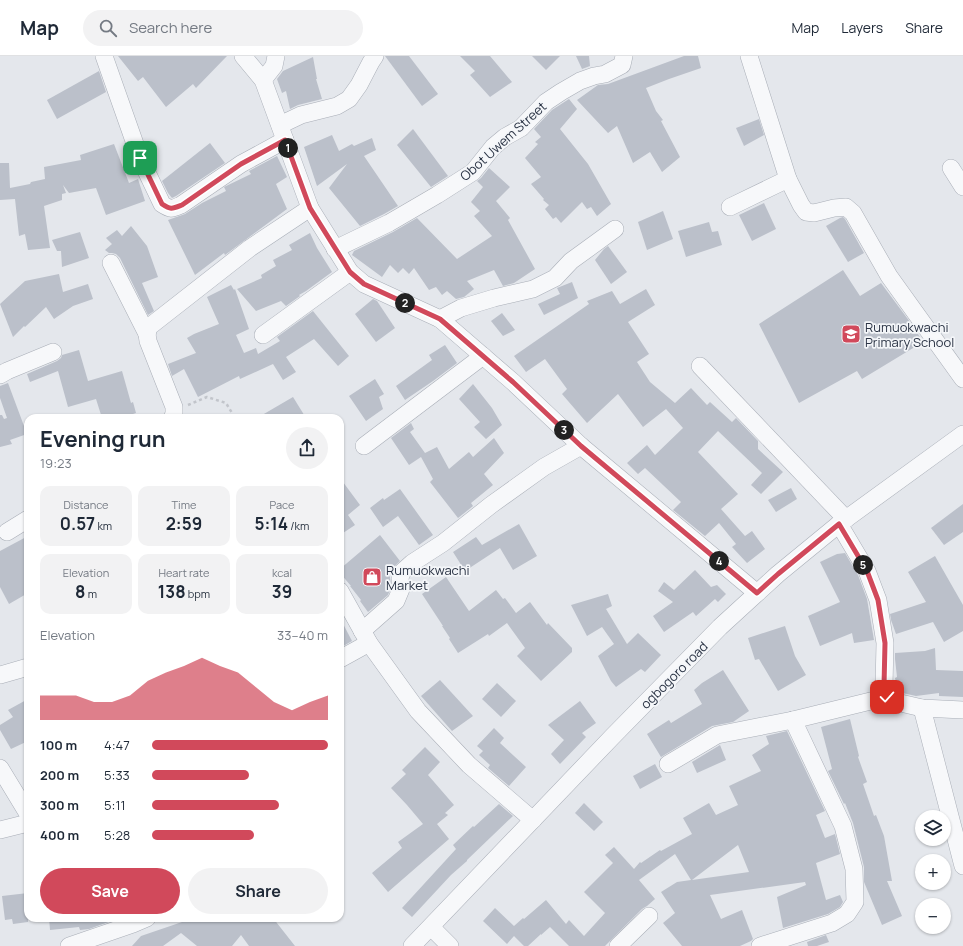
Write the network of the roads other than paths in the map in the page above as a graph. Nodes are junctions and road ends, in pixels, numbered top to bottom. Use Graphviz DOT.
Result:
graph roads {
  1 [pos="104,56"];
  2 [pos="243,56"];
  3 [pos="276,56"];
  4 [pos="375,56"];
  5 [pos="624,56"];
  6 [pos="749,56"];
  7 [pos="263,80"];
  8 [pos="283,132"];
  9 [pos="951,168"];
  10 [pos="788,179"];
  11 [pos="963,187"];
  12 [pos="730,207"];
  13 [pos="310,208"];
  14 [pos="615,229"];
  15 [pos="335,249"];
  16 [pos="111,263"];
  17 [pos="350,272"];
  18 [pos="440,319"];
  19 [pos="147,334"];
  20 [pos="263,334"];
  21 [pos="53,352"];
  22 [pos="484,356"];
  23 [pos="700,366"];
  24 [pos="0,375"];
  25 [pos="963,379"];
  26 [pos="173,414"];
  27 [pos="963,435"];
  28 [pos="364,446"];
  29 [pos="581,446"];
  30 [pos="24,521"];
  31 [pos="842,522"];
  32 [pos="7,532"];
  33 [pos="757,593"];
  34 [pos="344,598"];
  35 [pos="365,637"];
  36 [pos="344,655"];
  37 [pos="24,668"];
  38 [pos="0,676"];
  39 [pos="887,697"];
  40 [pos="922,708"];
  41 [pos="963,710"];
  42 [pos="793,720"];
  43 [pos="668,764"];
  44 [pos="0,768"];
  45 [pos="24,807"];
  46 [pos="533,820"];
  47 [pos="24,824"];
  48 [pos="0,830"];
  49 [pos="963,866"];
  50 [pos="649,916"];
  51 [pos="138,922"];
  52 [pos="431,927"];
  53 [pos="69,946"];
  54 [pos="412,946"];
  55 [pos="450,946"];
  56 [pos="618,946"];
  57 [pos="760,946"];
  1 -- 8 [label="street"];
  2 -- 7 [label="street"];
  3 -- 7 [label="street"];
  4 -- 8 [label="street"];
  5 -- 15 [label="street, Obot Uwem Street"];
  6 -- 10 [label="street"];
  7 -- 8 [label="street"];
  8 -- 13 [label="street"];
  9 -- 11 [label="street"];
  10 -- 12 [label="street"];
  10 -- 25 [label="street"];
  13 -- 15 [label="street"];
  13 -- 19 [label="street"];
  14 -- 18 [label="street"];
  15 -- 17 [label="street"];
  16 -- 19 [label="street"];
  17 -- 18 [label="street"];
  17 -- 20 [label="street"];
  18 -- 22 [label="street"];
  19 -- 26 [label="street"];
  21 -- 24 [label="street"];
  22 -- 28 [label="street"];
  22 -- 29 [label="street"];
  23 -- 31 [label="street"];
  27 -- 31 [label="street, ogbogoro road"];
  29 -- 33 [label="street"];
  29 -- 35 [label="street"];
  30 -- 32 [label="street"];
  31 -- 33 [label="street, ogbogoro road"];
  31 -- 39 [label="street"];
  33 -- 46 [label="street, ogbogoro road"];
  34 -- 35 [label="street"];
  35 -- 36 [label="street"];
  35 -- 46 [label="street"];
  37 -- 38 [label="street"];
  39 -- 40 [label="street"];
  39 -- 42 [label="street"];
  40 -- 41 [label="street"];
  40 -- 49 [label="street"];
  42 -- 43 [label="street"];
  42 -- 57 [label="street"];
  44 -- 45 [label="street"];
  46 -- 52 [label="street, ogbogoro road"];
  47 -- 48 [label="street"];
  50 -- 56 [label="street"];
  51 -- 53 [label="street"];
  52 -- 54 [label="street, ogbogoro road"];
  52 -- 55 [label="street"];
}
